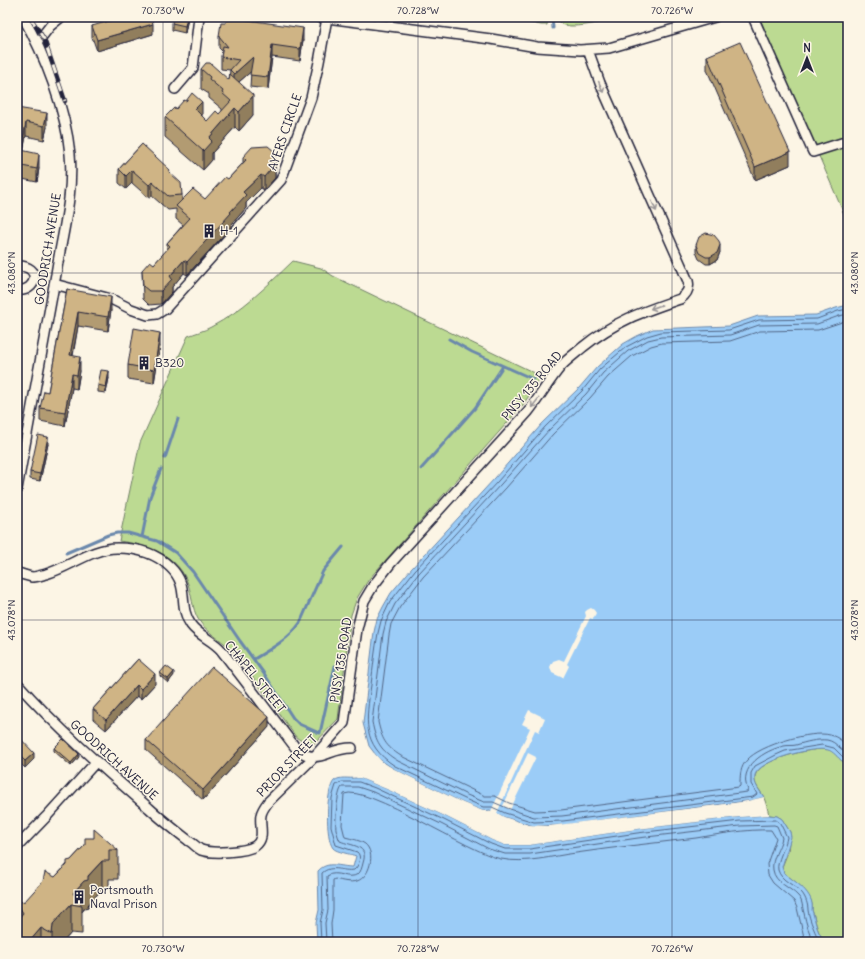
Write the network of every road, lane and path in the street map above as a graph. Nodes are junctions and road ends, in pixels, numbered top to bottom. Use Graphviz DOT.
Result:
graph roads {
  1 [pos="23,17"];
  2 [pos="61,17"];
  3 [pos="198,17"];
  4 [pos="715,17"];
  5 [pos="754,17"];
  6 [pos="329,18"];
  7 [pos="36,43"];
  8 [pos="588,50"];
  9 [pos="175,89"];
  10 [pos="848,141"];
  11 [pos="17,266"];
  12 [pos="54,284"];
  13 [pos="17,290"];
  14 [pos="19,471"];
  15 [pos="17,490"];
  16 [pos="17,573"];
  17 [pos="17,683"];
  18 [pos="344,723"];
  19 [pos="352,748"];
  20 [pos="313,758"];
  21 [pos="96,762"];
  22 [pos="17,847"];
  23 [pos="201,850"];
  1 -- 7 [label="street, GOODRICH AVENUE"];
  2 -- 7 [label="street"];
  3 -- 9 [label="street"];
  4 -- 8 [label="street"];
  5 -- 10 [label="street"];
  6 -- 8 [label="street"];
  6 -- 12 [label="street, AYERS CIRCLE"];
  7 -- 12 [label="street, GOODRICH AVENUE"];
  8 -- 18 [label="street, PNSY 135 ROAD, one-way"];
  11 -- 13 [label="street"];
  12 -- 14 [label="street, GOODRICH AVENUE"];
  14 -- 15 [label="street, GOODRICH AVENUE"];
  16 -- 20 [label="street, CHAPEL STREET"];
  17 -- 21 [label="street, GOODRICH AVENUE"];
  18 -- 20 [label="street, PRIOR STREET"];
  19 -- 20 [label="street"];
  20 -- 23 [label="street, PRIOR STREET"];
  21 -- 22 [label="street"];
  21 -- 23 [label="street, GOODRICH AVENUE"];
}
